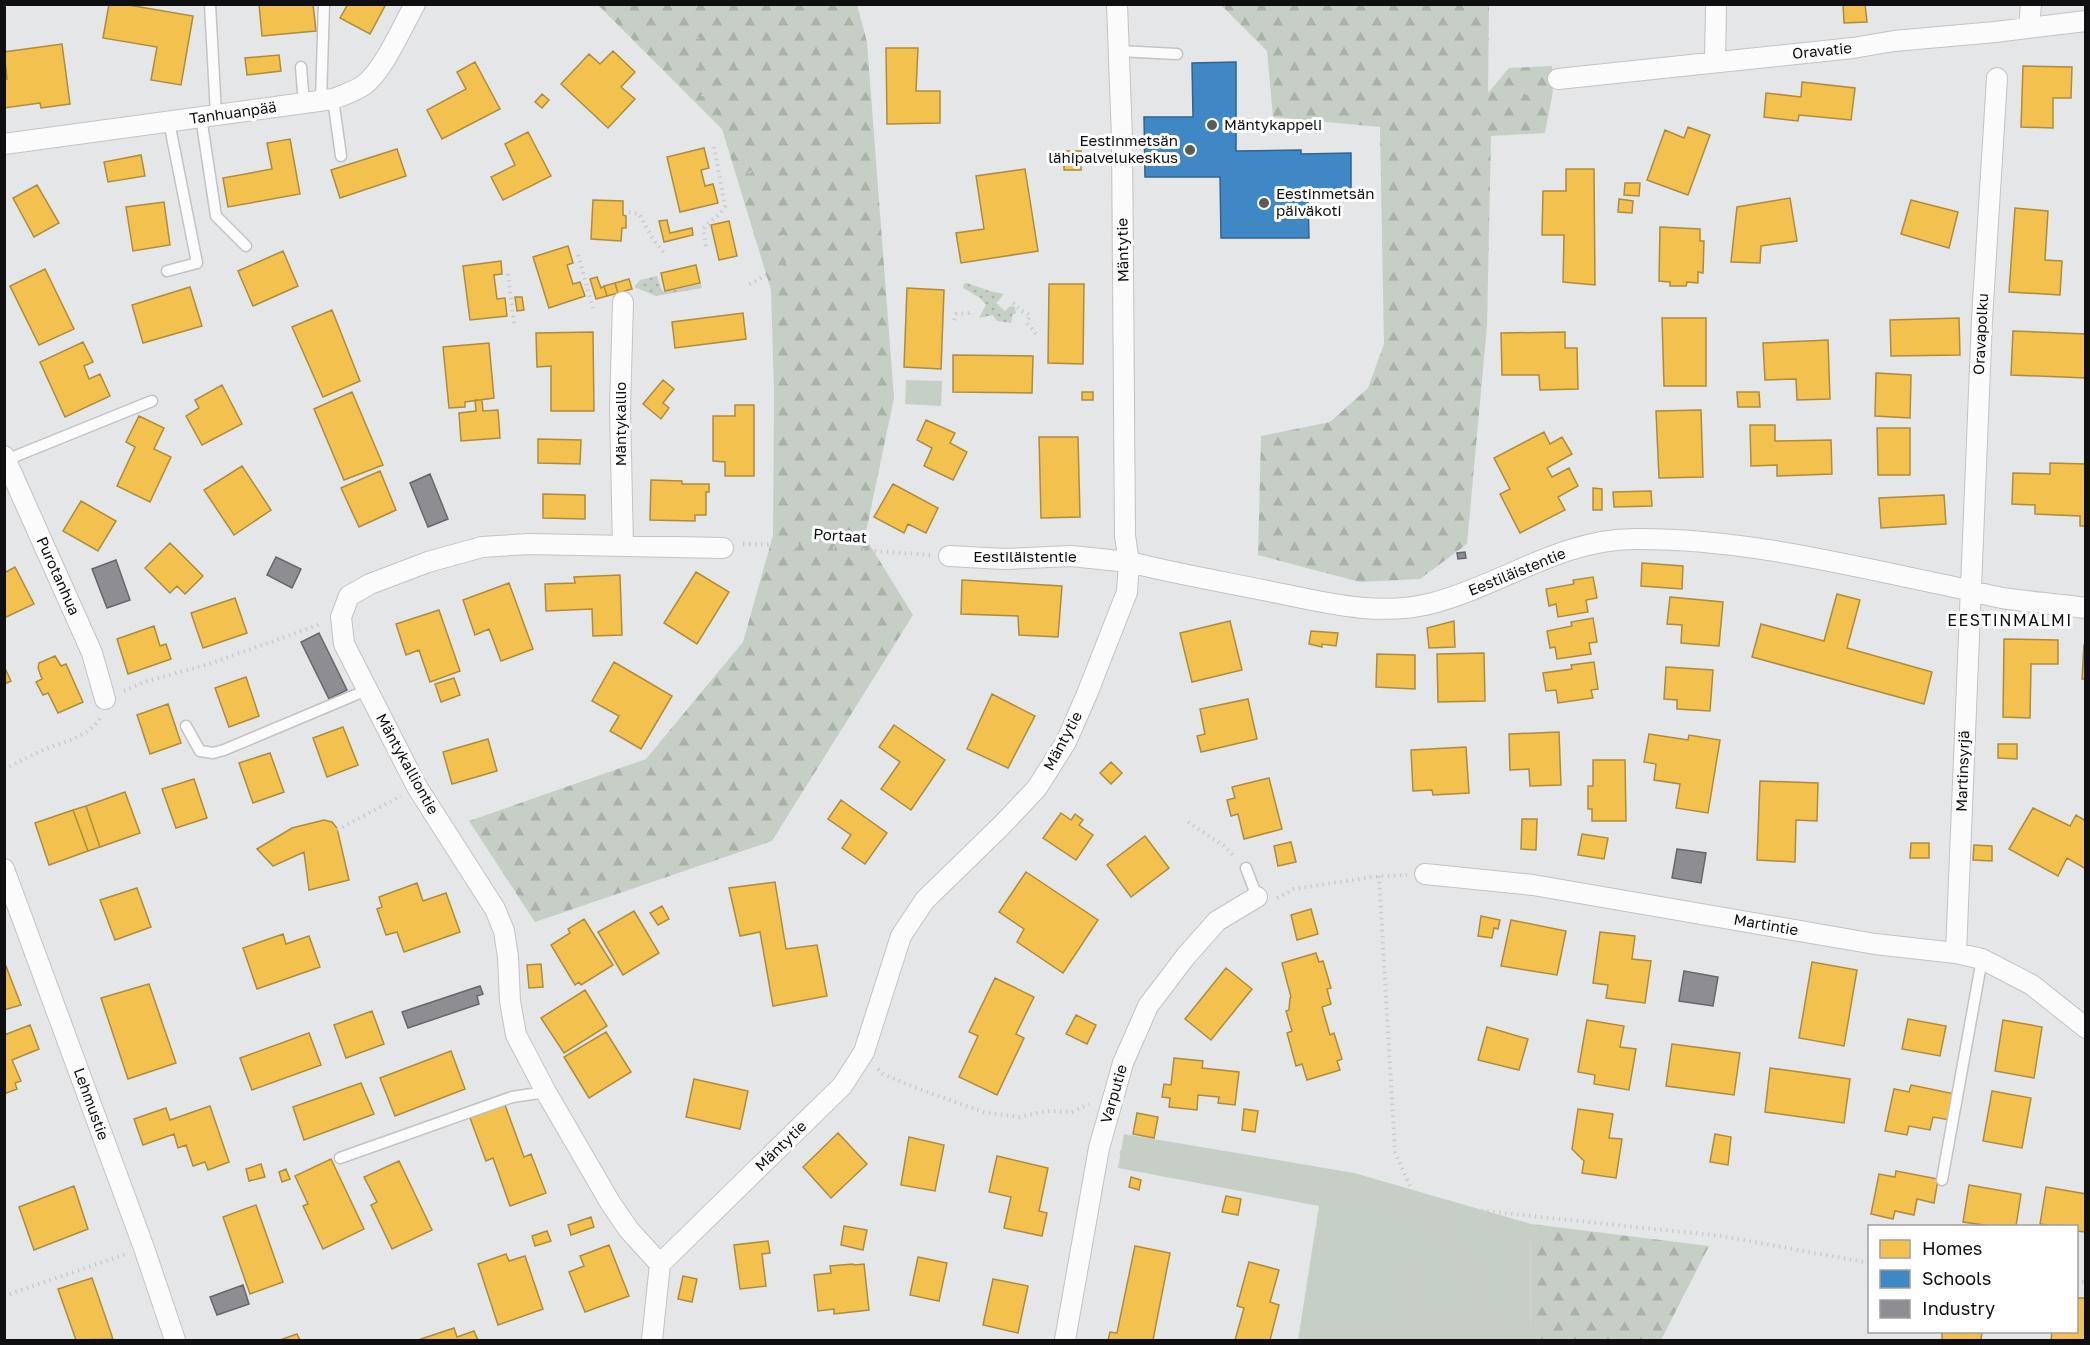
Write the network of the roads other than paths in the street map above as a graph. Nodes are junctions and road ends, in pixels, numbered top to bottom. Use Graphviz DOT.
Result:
graph roads {
  1 [pos="210,4"];
  2 [pos="324,4"];
  3 [pos="415,4"];
  4 [pos="1117,4"];
  5 [pos="1716,4"];
  6 [pos="2031,4"];
  7 [pos="2085,21"];
  8 [pos="2029,27"];
  9 [pos="1119,51"];
  10 [pos="1177,54"];
  11 [pos="1715,62"];
  12 [pos="302,67"];
  13 [pos="1997,78"];
  14 [pos="1558,80"];
  15 [pos="319,101"];
  16 [pos="208,116"];
  17 [pos="169,122"];
  18 [pos="4,144"];
  19 [pos="341,156"];
  20 [pos="246,246"];
  21 [pos="167,271"];
  22 [pos="624,302"];
  23 [pos="152,401"];
  24 [pos="5,458"];
  25 [pos="623,546"];
  26 [pos="732,546"];
  27 [pos="949,556"];
  28 [pos="1128,562"];
  29 [pos="1969,590"];
  30 [pos="2085,608"];
  31 [pos="367,690"];
  32 [pos="105,699"];
  33 [pos="186,726"];
  34 [pos="1246,868"];
  35 [pos="4,869"];
  36 [pos="1425,874"];
  37 [pos="1257,897"];
  38 [pos="1956,953"];
  39 [pos="1982,959"];
  40 [pos="2085,1028"];
  41 [pos="546,1092"];
  42 [pos="340,1158"];
  43 [pos="1942,1180"];
  44 [pos="660,1264"];
  45 [pos="175,1341"];
  46 [pos="652,1341"];
  47 [pos="1065,1341"];
  1 -- 16 [label="lane"];
  2 -- 15 [label="lane"];
  3 -- 15 [label="street, Tanhuanpää"];
  4 -- 9 [label="street, Mäntytie"];
  5 -- 11 [label="street"];
  6 -- 8 [label="street"];
  7 -- 8 [label="street, Oravatie"];
  8 -- 11 [label="street, Oravatie"];
  9 -- 10 [label="lane"];
  9 -- 28 [label="street, Mäntytie"];
  11 -- 14 [label="street, Oravatie"];
  12 -- 15 [label="lane"];
  13 -- 29 [label="street, Oravapolku"];
  15 -- 16 [label="street, Tanhuanpää"];
  15 -- 19 [label="lane"];
  16 -- 17 [label="street, Tanhuanpää"];
  16 -- 20 [label="lane"];
  17 -- 18 [label="street, Tanhuanpää"];
  17 -- 21 [label="lane"];
  22 -- 25 [label="street, Mäntykallio"];
  23 -- 24 [label="lane"];
  24 -- 32 [label="street, Purotanhua"];
  25 -- 26 [label="street"];
  25 -- 31 [label="street, Mäntykalliontie"];
  27 -- 28 [label="street, Eestiläistentie"];
  28 -- 29 [label="street, Eestiläistentie"];
  28 -- 44 [label="street, Mäntytie"];
  29 -- 30 [label="street, Eestiläistentie"];
  29 -- 38 [label="street, Martinsyrjä"];
  31 -- 33 [label="lane"];
  31 -- 41 [label="street, Mäntykalliontie"];
  34 -- 37 [label="lane"];
  35 -- 45 [label="street, Lehmustie"];
  36 -- 38 [label="street, Martintie"];
  37 -- 47 [label="street, Varputie"];
  38 -- 39 [label="street, Martintie"];
  39 -- 40 [label="street, Martintie"];
  39 -- 43 [label="lane"];
  41 -- 42 [label="lane"];
  41 -- 44 [label="street, Mäntykalliontie"];
  44 -- 46 [label="street"];
}
